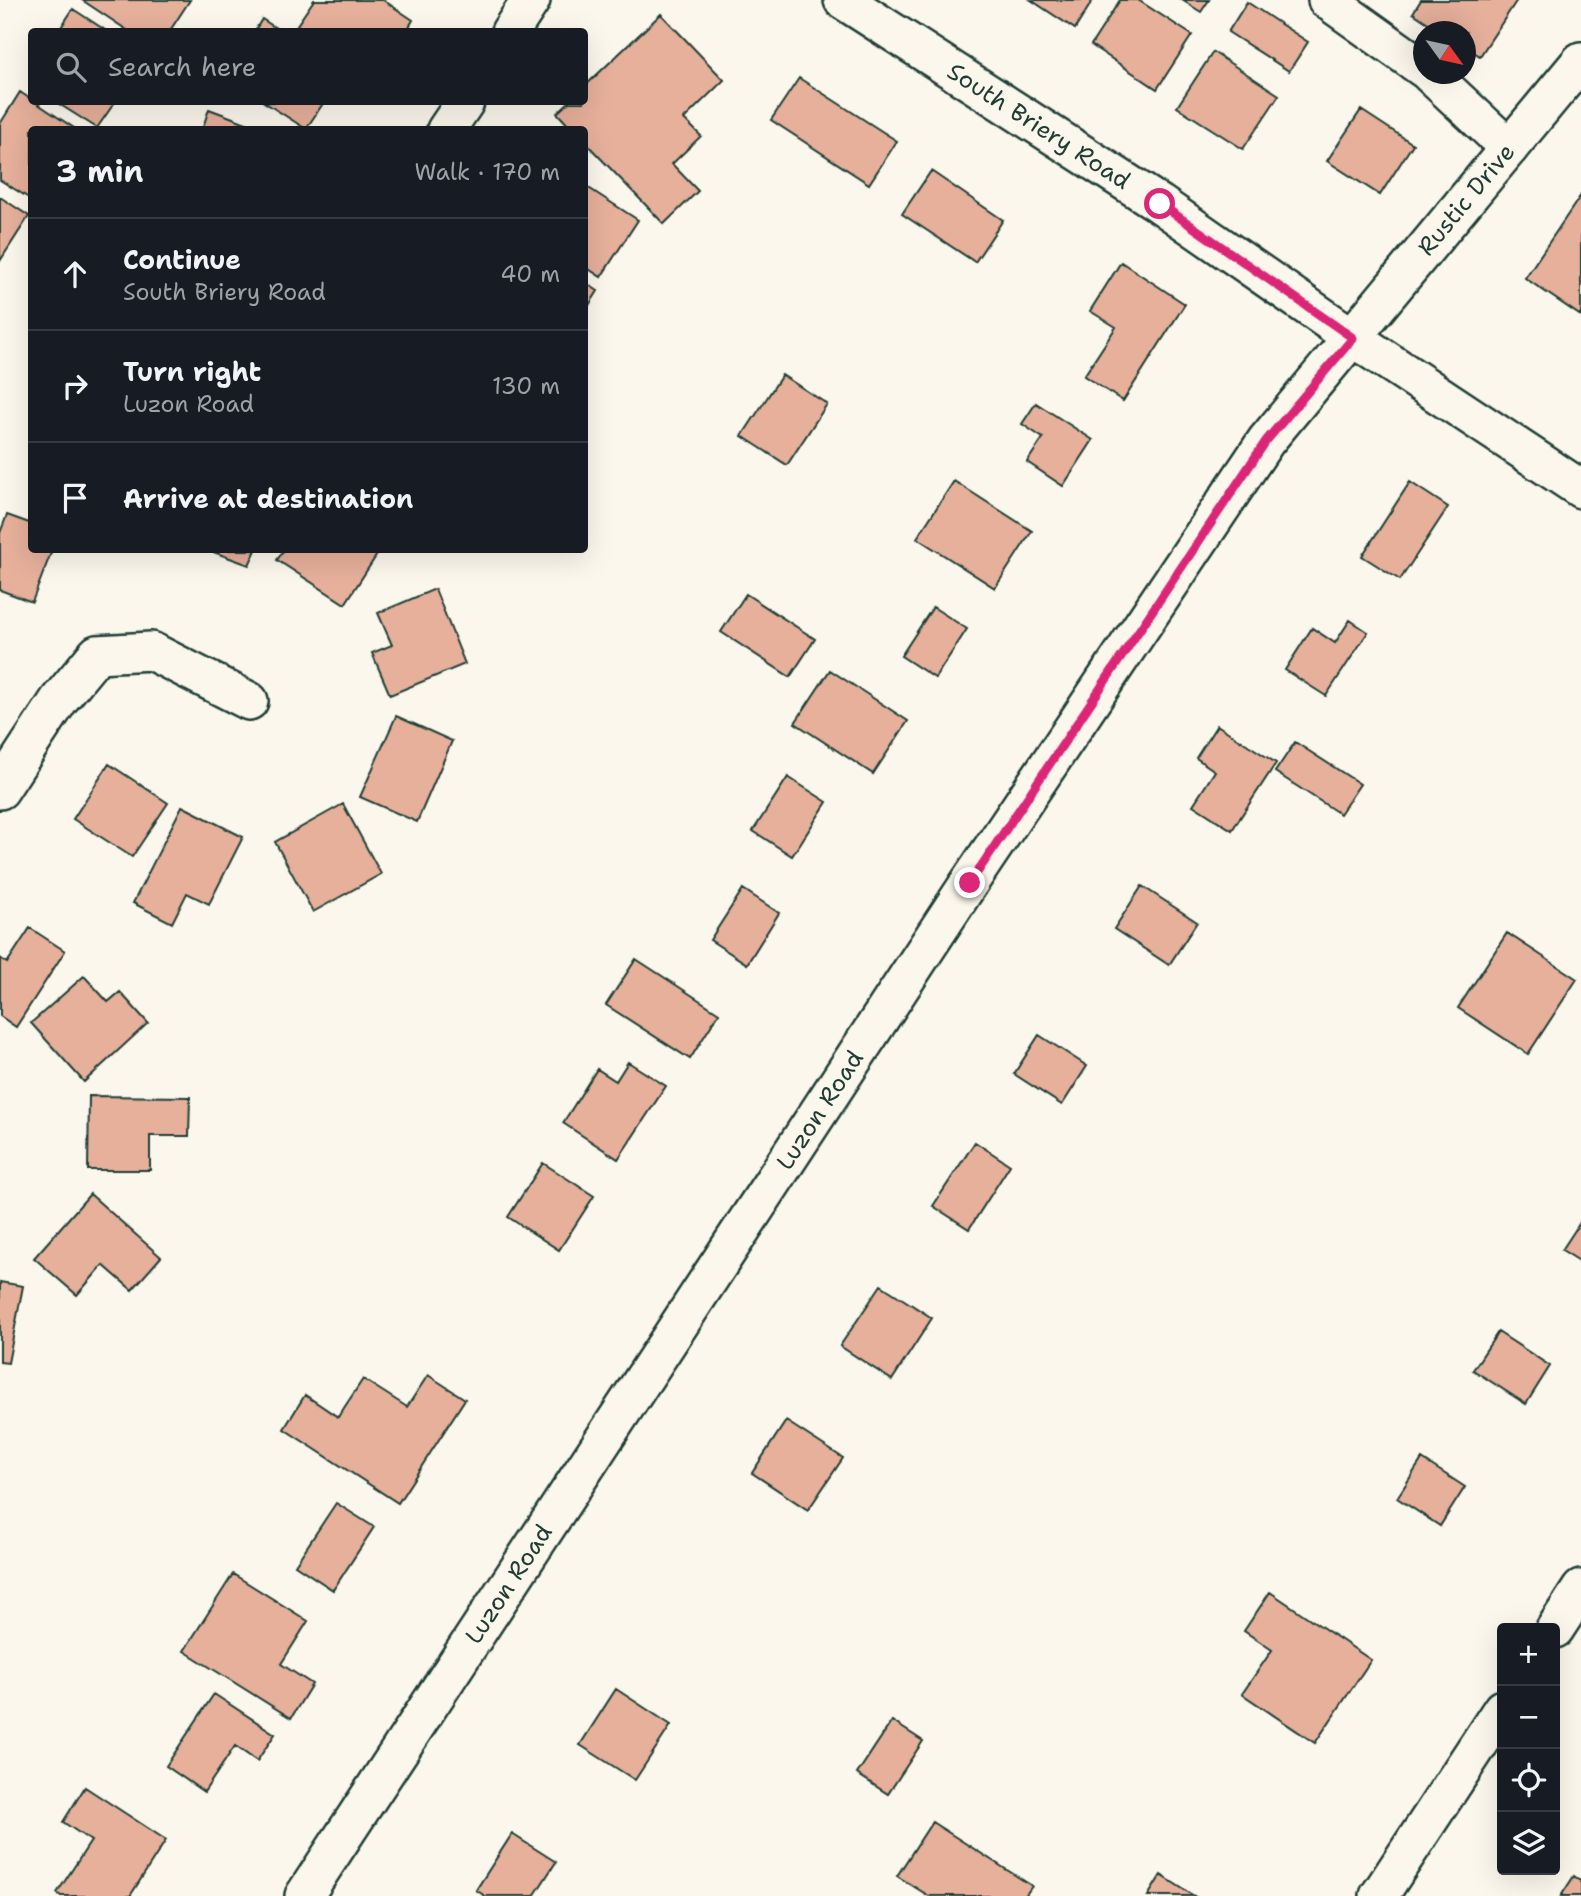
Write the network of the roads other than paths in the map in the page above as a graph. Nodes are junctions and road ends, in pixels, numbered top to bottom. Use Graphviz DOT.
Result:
graph roads {
  1 [pos="531,0"];
  2 [pos="843,0"];
  3 [pos="1327,0"];
  4 [pos="513,28"];
  5 [pos="1581,61"];
  6 [pos="1413,62"];
  7 [pos="1441,84"];
  8 [pos="462,105"];
  9 [pos="449,126"];
  10 [pos="1510,148"];
  11 [pos="1353,338"];
  12 [pos="1581,489"];
  13 [pos="249,701"];
  14 [pos="0,790"];
  15 [pos="1581,1589"];
  16 [pos="1559,1623"];
  17 [pos="1497,1717"];
  18 [pos="304,1896"];
  19 [pos="1379,1896"];
  1 -- 4 [label="street"];
  2 -- 11 [label="street, South Briery Road"];
  3 -- 6 [label="street"];
  5 -- 10 [label="street, Rustic Drive"];
  7 -- 10 [label="street"];
  8 -- 9 [label="street"];
  10 -- 11 [label="street, Rustic Drive"];
  11 -- 12 [label="street, South Briery Road"];
  11 -- 18 [label="street, Luzon Road"];
  13 -- 14 [label="street"];
  15 -- 16 [label="street"];
  17 -- 19 [label="street"];
}
